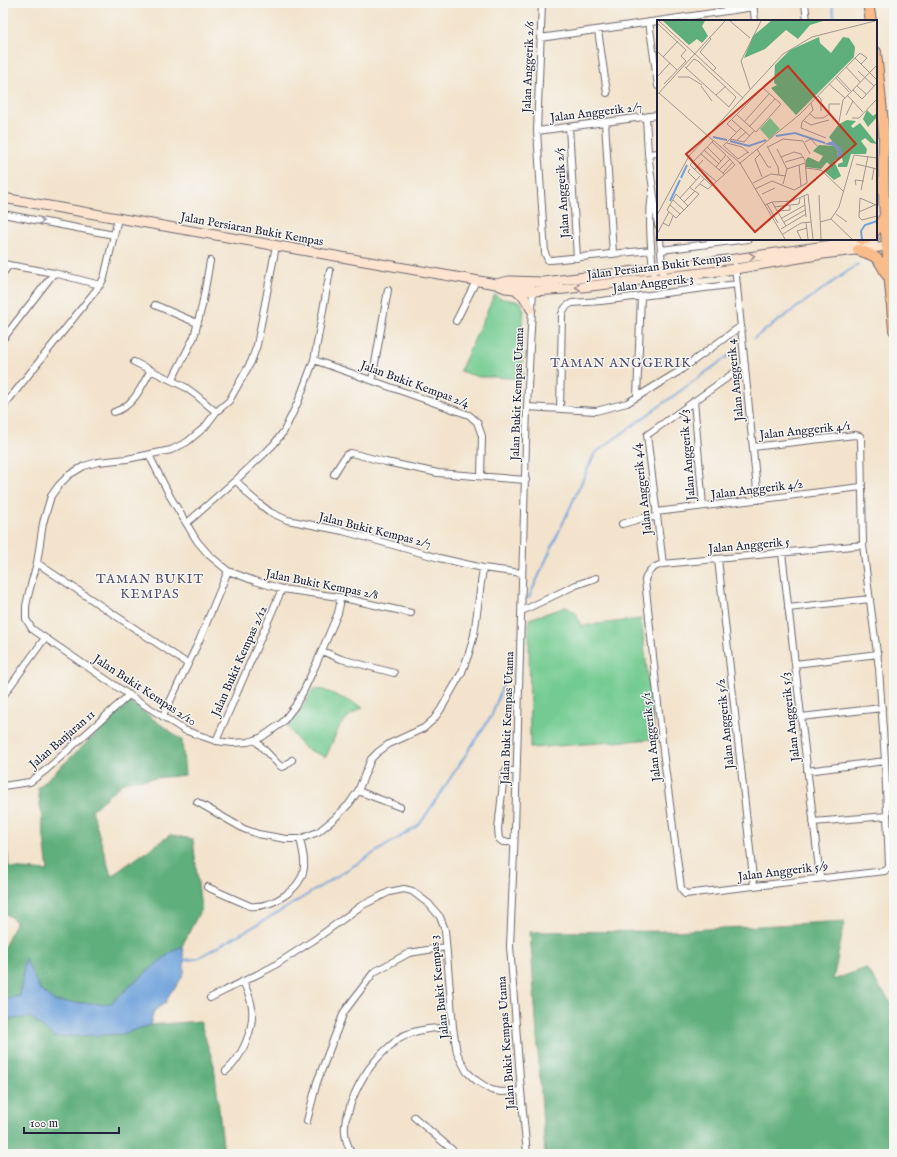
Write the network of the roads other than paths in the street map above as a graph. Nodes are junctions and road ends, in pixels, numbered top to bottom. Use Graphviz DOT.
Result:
graph roads {
  1 [pos="542,3"];
  2 [pos="805,3"];
  3 [pos="868,3"];
  4 [pos="753,5"];
  5 [pos="701,18"];
  6 [pos="672,20"];
  7 [pos="755,20"];
  8 [pos="807,20"];
  9 [pos="871,20"];
  10 [pos="657,21"];
  11 [pos="649,22"];
  12 [pos="598,30"];
  13 [pos="540,38"];
  14 [pos="877,63"];
  15 [pos="657,79"];
  16 [pos="607,93"];
  17 [pos="657,115"];
  18 [pos="646,117"];
  19 [pos="606,122"];
  20 [pos="568,127"];
  21 [pos="537,131"];
  22 [pos="884,137"];
  23 [pos="657,153"];
  24 [pos="648,154"];
  25 [pos="656,185"];
  26 [pos="3,198"];
  27 [pos="657,205"];
  28 [pos="3,214"];
  29 [pos="885,216"];
  30 [pos="118,218"];
  31 [pos="877,228"];
  32 [pos="114,235"];
  33 [pos="660,240"];
  34 [pos="740,240"];
  35 [pos="886,240"];
  36 [pos="831,242"];
  37 [pos="862,243"];
  38 [pos="276,246"];
  39 [pos="651,250"];
  40 [pos="661,250"];
  41 [pos="613,254"];
  42 [pos="577,258"];
  43 [pos="735,259"];
  44 [pos="210,261"];
  45 [pos="6,264"];
  46 [pos="735,268"];
  47 [pos="330,271"];
  48 [pos="663,272"];
  49 [pos="3,273"];
  50 [pos="54,273"];
  51 [pos="653,274"];
  52 [pos="476,281"];
  53 [pos="890,282"];
  54 [pos="496,284"];
  55 [pos="737,284"];
  56 [pos="100,285"];
  57 [pos="533,286"];
  58 [pos="514,289"];
  59 [pos="388,290"];
  60 [pos="641,296"];
  61 [pos="156,305"];
  62 [pos="531,309"];
  63 [pos="456,321"];
  64 [pos="197,323"];
  65 [pos="741,326"];
  66 [pos="894,330"];
  67 [pos="3,339"];
  68 [pos="314,360"];
  69 [pos="134,362"];
  70 [pos="745,364"];
  71 [pos="151,370"];
  72 [pos="172,380"];
  73 [pos="372,380"];
  74 [pos="637,397"];
  75 [pos="694,401"];
  76 [pos="3,407"];
  77 [pos="527,407"];
  78 [pos="560,409"];
  79 [pos="114,412"];
  80 [pos="216,412"];
  81 [pos="753,447"];
  82 [pos="149,455"];
  83 [pos="334,474"];
  84 [pos="482,476"];
  85 [pos="236,480"];
  86 [pos="526,480"];
  87 [pos="862,487"];
  88 [pos="758,500"];
  89 [pos="703,506"];
  90 [pos="656,514"];
  91 [pos="187,523"];
  92 [pos="622,524"];
  93 [pos="864,545"];
  94 [pos="782,553"];
  95 [pos="718,559"];
  96 [pos="37,562"];
  97 [pos="663,564"];
  98 [pos="483,568"];
  99 [pos="228,571"];
  100 [pos="522,573"];
  101 [pos="596,578"];
  102 [pos="282,589"];
  103 [pos="339,597"];
  104 [pos="870,599"];
  105 [pos="788,608"];
  106 [pos="522,611"];
  107 [pos="411,613"];
  108 [pos="45,638"];
  109 [pos="322,651"];
  110 [pos="878,654"];
  111 [pos="188,664"];
  112 [pos="795,664"];
  113 [pos="394,674"];
  114 [pos="129,695"];
  115 [pos="3,696"];
  116 [pos="882,708"];
  117 [pos="163,716"];
  118 [pos="801,717"];
  119 [pos="255,740"];
  120 [pos="216,742"];
  121 [pos="292,760"];
  122 [pos="885,761"];
  123 [pos="807,771"];
  124 [pos="516,772"];
  125 [pos="3,786"];
  126 [pos="358,791"];
  127 [pos="197,802"];
  128 [pos="400,807"];
  129 [pos="888,816"];
  130 [pos="813,822"];
  131 [pos="300,839"];
  132 [pos="514,842"];
  133 [pos="820,878"];
  134 [pos="754,886"];
  135 [pos="207,887"];
  136 [pos="682,891"];
  137 [pos="446,946"];
  138 [pos="243,981"];
  139 [pos="210,998"];
  140 [pos="453,1027"];
  141 [pos="226,1071"];
  142 [pos="521,1091"];
  143 [pos="414,1117"];
  144 [pos="307,1121"];
  145 [pos="352,1154"];
  146 [pos="457,1154"];
  147 [pos="527,1154"];
  1 -- 13 [label="street, Jalan Anggerik 2/6"];
  2 -- 8 [label="street"];
  3 -- 9 [label="main road"];
  4 -- 5 [label="street"];
  4 -- 7 [label="street"];
  5 -- 6 [label="street"];
  10 -- 11 [label="street"];
  11 -- 12 [label="street"];
  11 -- 15 [label="street"];
  12 -- 13 [label="street"];
  12 -- 16 [label="street"];
  13 -- 21 [label="street, Jalan Anggerik 2/6"];
  14 -- 22 [label="main road"];
  17 -- 18 [label="street, Jalan Anggerik 2/7"];
  18 -- 19 [label="street, Jalan Anggerik 2/7"];
  18 -- 24 [label="street"];
  19 -- 20 [label="street, Jalan Anggerik 2/7"];
  19 -- 41 [label="street"];
  20 -- 21 [label="street, Jalan Anggerik 2/7"];
  20 -- 42 [label="street, Jalan Anggerik 2/5"];
  21 -- 42 [label="street, Jalan Anggerik 2/6"];
  22 -- 29 [label="main road"];
  22 -- 35 [label="main road"];
  23 -- 24 [label="street"];
  24 -- 25 [label="street"];
  25 -- 27 [label="street"];
  25 -- 39 [label="street"];
  26 -- 30 [label="street, Jalan Persiaran Bukit Kempas"];
  28 -- 32 [label="street, one-way"];
  29 -- 31 [label="main road"];
  29 -- 35 [label="main road"];
  30 -- 32 [label="street"];
  30 -- 38 [label="street, Jalan Persiaran Bukit Kempas"];
  32 -- 56 [label="street"];
  33 -- 40 [label="street"];
  34 -- 40 [label="street"];
  35 -- 37 [label="street, Jalan Persiaran Bukit Kempas"];
  35 -- 37 [label="street, Jalan Persiaran Bukit Kempas"];
  35 -- 53 [label="main road"];
  36 -- 37 [label="street, Jalan Persiaran Bukit Kempas"];
  43 -- 36 [label="street, Jalan Persiaran Bukit Kempas, one-way"];
  37 -- 46 [label="street, Jalan Persiaran Bukit Kempas"];
  37 -- 53 [label="main road"];
  38 -- 52 [label="street, Jalan Persiaran Bukit Kempas"];
  38 -- 80 [label="street"];
  39 -- 41 [label="street"];
  39 -- 51 [label="street"];
  40 -- 48 [label="street"];
  41 -- 42 [label="street"];
  43 -- 46 [label="street, Jalan Anggerik 4"];
  43 -- 48 [label="street, Jalan Persiaran Bukit Kempas"];
  44 -- 64 [label="street"];
  45 -- 49 [label="street"];
  45 -- 50 [label="street"];
  46 -- 48 [label="street, Jalan Persiaran Bukit Kempas"];
  46 -- 55 [label="street, Jalan Anggerik 4"];
  47 -- 68 [label="street"];
  48 -- 51 [label="street, Jalan Persiaran Bukit Kempas"];
  50 -- 56 [label="street"];
  50 -- 67 [label="street"];
  51 -- 57 [label="street, Jalan Persiaran Bukit Kempas"];
  52 -- 54 [label="street, Jalan Persiaran Bukit Kempas"];
  52 -- 63 [label="street"];
  53 -- 66 [label="main road"];
  54 -- 57 [label="street, Jalan Persiaran Bukit Kempas"];
  54 -- 58 [label="street, Jalan Persiaran Bukit Kempas"];
  55 -- 60 [label="street, Jalan Anggerik 3"];
  55 -- 65 [label="street, Jalan Anggerik 4"];
  56 -- 76 [label="street"];
  57 -- 58 [label="street, Jalan Persiaran Bukit Kempas"];
  57 -- 62 [label="street, Jalan Bukit Kempas Utama"];
  58 -- 62 [label="street"];
  59 -- 73 [label="street"];
  60 -- 74 [label="street"];
  60 -- 78 [label="street, Jalan Anggerik 3"];
  61 -- 64 [label="street"];
  62 -- 77 [label="street, Jalan Bukit Kempas Utama"];
  64 -- 72 [label="street"];
  65 -- 70 [label="street, Jalan Anggerik 4"];
  65 -- 74 [label="street"];
  68 -- 73 [label="street, Jalan Bukit Kempas 2/4"];
  68 -- 85 [label="street"];
  69 -- 71 [label="street"];
  70 -- 75 [label="street, Jalan Anggerik 4/4"];
  70 -- 81 [label="street, Jalan Anggerik 4"];
  71 -- 72 [label="street"];
  71 -- 79 [label="street"];
  72 -- 80 [label="street"];
  73 -- 84 [label="street, Jalan Bukit Kempas 2/4"];
  74 -- 78 [label="street"];
  75 -- 89 [label="street, Jalan Anggerik 4/3"];
  75 -- 90 [label="street, Jalan Anggerik 4/4"];
  77 -- 78 [label="street"];
  77 -- 86 [label="street, Jalan Bukit Kempas Utama"];
  80 -- 82 [label="street"];
  81 -- 87 [label="street, Jalan Anggerik 4/1"];
  81 -- 88 [label="street, Jalan Anggerik 4"];
  82 -- 91 [label="street, Jalan Bukit Kempas 2/8"];
  82 -- 96 [label="street"];
  83 -- 84 [label="street"];
  84 -- 86 [label="street"];
  85 -- 91 [label="street"];
  85 -- 98 [label="street, Jalan Bukit Kempas 2/7"];
  86 -- 100 [label="street, Jalan Bukit Kempas Utama"];
  87 -- 88 [label="street, Jalan Anggerik 4/2"];
  87 -- 93 [label="street"];
  88 -- 89 [label="street, Jalan Anggerik 4/2"];
  89 -- 90 [label="street, Jalan Anggerik 4/2"];
  90 -- 92 [label="street, Jalan Anggerik 4/2"];
  90 -- 97 [label="street, Jalan Anggerik 4/4"];
  91 -- 99 [label="street, Jalan Bukit Kempas 2/8"];
  93 -- 94 [label="street, Jalan Anggerik 5"];
  93 -- 104 [label="street"];
  94 -- 95 [label="street, Jalan Anggerik 5"];
  94 -- 105 [label="street, Jalan Anggerik 5/3"];
  95 -- 97 [label="street, Jalan Anggerik 5"];
  95 -- 134 [label="street, Jalan Anggerik 5/2"];
  96 -- 108 [label="street, Jalan Bukit Kempas 2/10"];
  96 -- 111 [label="street"];
  97 -- 136 [label="street, Jalan Anggerik 5/1"];
  98 -- 100 [label="street, Jalan Bukit Kempas 2/7"];
  98 -- 126 [label="street"];
  99 -- 102 [label="street, Jalan Bukit Kempas 2/8"];
  99 -- 111 [label="street"];
  100 -- 106 [label="street, Jalan Bukit Kempas Utama"];
  101 -- 106 [label="street"];
  102 -- 103 [label="street, Jalan Bukit Kempas 2/8"];
  102 -- 120 [label="street, Jalan Bukit Kempas 2/12"];
  103 -- 107 [label="street, Jalan Bukit Kempas 2/8"];
  103 -- 109 [label="street, Jalan Bukit Kempas 2/10"];
  104 -- 105 [label="street"];
  104 -- 110 [label="street"];
  105 -- 112 [label="street, Jalan Anggerik 5/3"];
  106 -- 124 [label="street, Jalan Bukit Kempas Utama"];
  108 -- 114 [label="street, Jalan Bukit Kempas 2/10"];
  108 -- 115 [label="street"];
  109 -- 113 [label="street"];
  109 -- 119 [label="street, Jalan Bukit Kempas 2/10"];
  110 -- 112 [label="street"];
  110 -- 116 [label="street"];
  111 -- 117 [label="street"];
  112 -- 118 [label="street, Jalan Anggerik 5/3"];
  114 -- 117 [label="street, Jalan Bukit Kempas 2/10"];
  114 -- 125 [label="street, Jalan Banjaran 11"];
  116 -- 118 [label="street"];
  116 -- 122 [label="street"];
  117 -- 120 [label="street, Jalan Bukit Kempas 2/10"];
  118 -- 123 [label="street, Jalan Anggerik 5/3"];
  119 -- 120 [label="street, Jalan Bukit Kempas 2/10"];
  119 -- 121 [label="street"];
  122 -- 123 [label="street"];
  122 -- 129 [label="street"];
  123 -- 130 [label="street, Jalan Anggerik 5/3"];
  124 -- 132 [label="street, Jalan Bukit Kempas Utama"];
  124 -- 132 [label="street"];
  126 -- 128 [label="street"];
  126 -- 131 [label="street"];
  127 -- 131 [label="street"];
  129 -- 130 [label="street"];
  129 -- 133 [label="street, Jalan Anggerik 5/9"];
  130 -- 133 [label="street, Jalan Anggerik 5/3"];
  131 -- 135 [label="street"];
  132 -- 142 [label="street, Jalan Bukit Kempas Utama"];
  133 -- 134 [label="street, Jalan Anggerik 5/9"];
  134 -- 136 [label="street, Jalan Anggerik 5/9"];
  137 -- 138 [label="street, Jalan Bukit Kempas 3"];
  137 -- 140 [label="street, Jalan Bukit Kempas 3"];
  137 -- 144 [label="street"];
  138 -- 139 [label="street, Jalan Bukit Kempas 3"];
  138 -- 141 [label="street"];
  140 -- 142 [label="street, Jalan Bukit Kempas 3"];
  140 -- 145 [label="street"];
  142 -- 147 [label="street, Jalan Bukit Kempas Utama"];
  143 -- 146 [label="street"];
}
